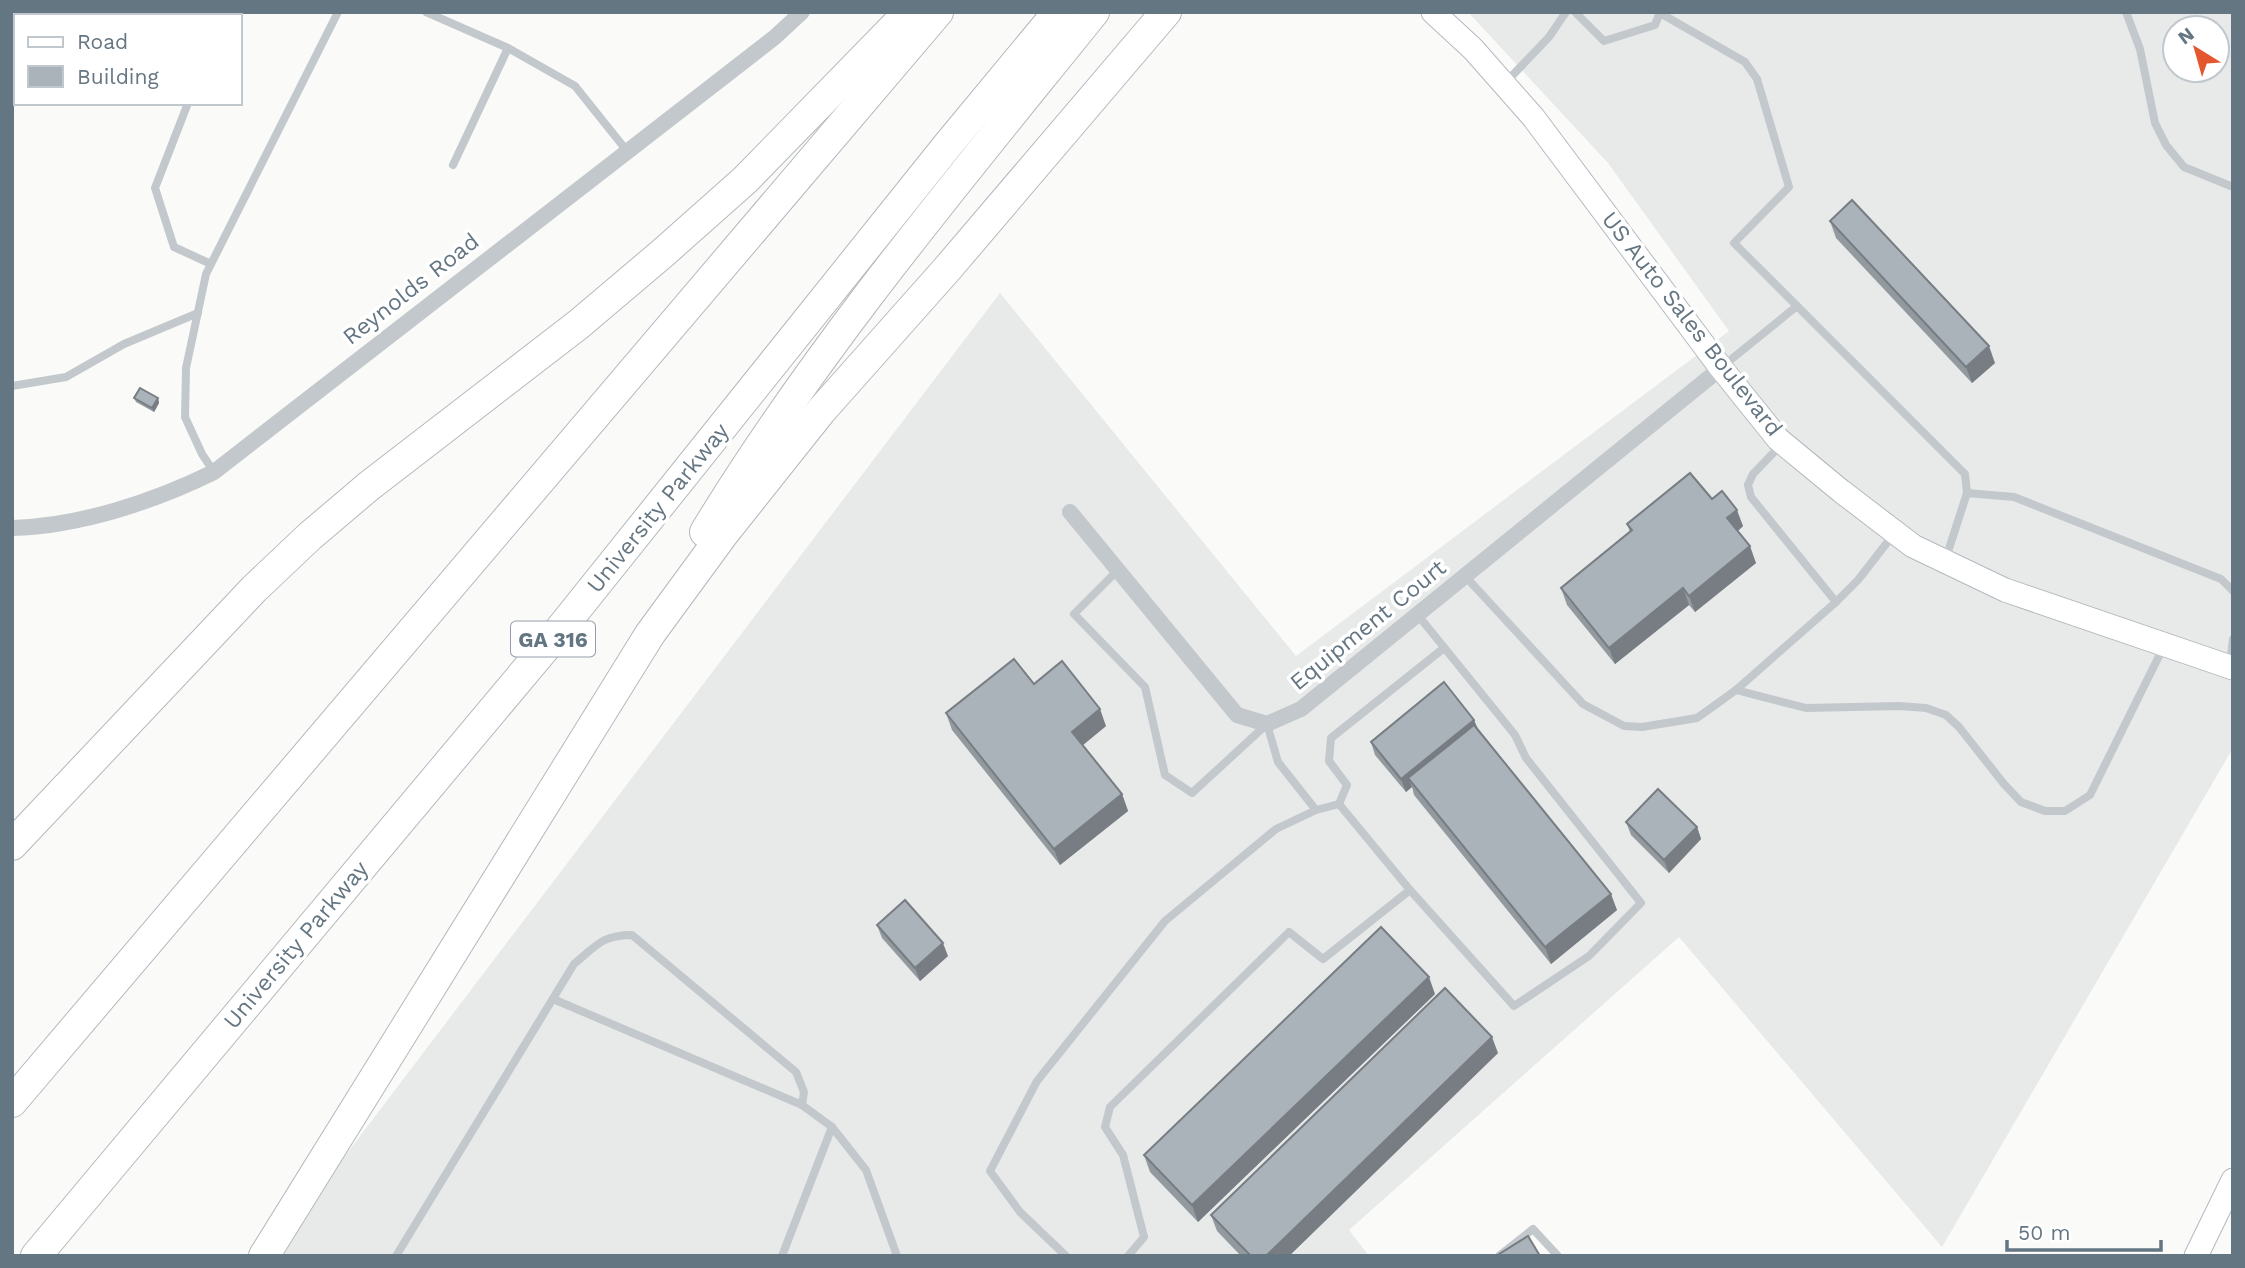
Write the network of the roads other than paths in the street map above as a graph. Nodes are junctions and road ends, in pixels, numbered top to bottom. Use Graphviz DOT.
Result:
graph roads {
  1 [pos="338,12"];
  2 [pos="426,12"];
  3 [pos="802,12"];
  4 [pos="909,12"];
  5 [pos="938,12"];
  6 [pos="1058,12"];
  7 [pos="1094,12"];
  8 [pos="1166,12"];
  9 [pos="1433,12"];
  10 [pos="1566,12"];
  11 [pos="1575,12"];
  12 [pos="2126,12"];
  13 [pos="1660,13"];
  14 [pos="508,48"];
  15 [pos="1504,84"];
  16 [pos="186,105"];
  17 [pos="627,151"];
  18 [pos="453,165"];
  19 [pos="2233,187"];
  20 [pos="211,264"];
  21 [pos="1797,306"];
  22 [pos="198,313"];
  23 [pos="1721,368"];
  24 [pos="12,386"];
  25 [pos="1783,443"];
  26 [pos="214,472"];
  27 [pos="1967,493"];
  28 [pos="1070,512"];
  29 [pos="12,528"];
  30 [pos="1895,533"];
  31 [pos="1945,561"];
  32 [pos="1118,570"];
  33 [pos="1465,576"];
  34 [pos="2233,591"];
  35 [pos="1836,602"];
  36 [pos="1417,614"];
  37 [pos="650,634"];
  38 [pos="2233,639"];
  39 [pos="2165,645"];
  40 [pos="1444,648"];
  41 [pos="2231,668"];
  42 [pos="1737,690"];
  43 [pos="1267,724"];
  44 [pos="1339,804"];
  45 [pos="1316,810"];
  46 [pos="12,845"];
  47 [pos="1410,890"];
  48 [pos="553,999"];
  49 [pos="12,1102"];
  50 [pos="802,1105"];
  51 [pos="832,1127"];
  52 [pos="2233,1180"];
  53 [pos="36,1256"];
  54 [pos="264,1256"];
  55 [pos="396,1256"];
  56 [pos="782,1256"];
  57 [pos="897,1256"];
  58 [pos="1066,1256"];
  59 [pos="1128,1256"];
  60 [pos="1499,1256"];
  61 [pos="1558,1256"];
  62 [pos="2196,1256"];
  1 -- 20 [label="lane"];
  2 -- 14 [label="lane"];
  3 -- 17 [label="street, Reynolds Road"];
  4 -- 46 [label="highway"];
  5 -- 49 [label="highway"];
  6 -- 53 [label="highway, University Parkway / GA 316"];
  7 -- 37 [label="highway"];
  8 -- 37 [label="highway"];
  9 -- 15 [label="street, US Auto Sales Boulevard"];
  10 -- 15 [label="lane"];
  11 -- 13 [label="lane"];
  12 -- 19 [label="lane"];
  13 -- 21 [label="lane"];
  14 -- 17 [label="lane"];
  14 -- 18 [label="lane"];
  15 -- 23 [label="street, US Auto Sales Boulevard"];
  16 -- 20 [label="lane"];
  17 -- 26 [label="street, Reynolds Road"];
  20 -- 22 [label="lane"];
  21 -- 23 [label="lane"];
  21 -- 27 [label="lane"];
  22 -- 24 [label="lane"];
  22 -- 26 [label="lane"];
  23 -- 25 [label="street, US Auto Sales Boulevard"];
  23 -- 33 [label="street, Equipment Court"];
  25 -- 30 [label="street, US Auto Sales Boulevard"];
  25 -- 35 [label="lane"];
  26 -- 29 [label="street, Reynolds Road"];
  27 -- 31 [label="lane"];
  27 -- 34 [label="lane"];
  28 -- 32 [label="street"];
  30 -- 31 [label="street, US Auto Sales Boulevard"];
  30 -- 35 [label="lane"];
  31 -- 39 [label="street, US Auto Sales Boulevard"];
  32 -- 43 [label="street"];
  32 -- 43 [label="lane"];
  33 -- 36 [label="street, Equipment Court"];
  33 -- 42 [label="lane"];
  35 -- 42 [label="lane"];
  36 -- 40 [label="lane"];
  36 -- 43 [label="street, Equipment Court"];
  37 -- 54 [label="highway"];
  38 -- 41 [label="lane"];
  39 -- 41 [label="street, US Auto Sales Boulevard"];
  39 -- 42 [label="lane"];
  40 -- 44 [label="lane"];
  40 -- 47 [label="lane"];
  43 -- 45 [label="lane"];
  44 -- 45 [label="lane"];
  44 -- 47 [label="lane"];
  45 -- 58 [label="lane"];
  47 -- 59 [label="lane"];
  48 -- 50 [label="lane"];
  48 -- 50 [label="lane"];
  48 -- 55 [label="lane"];
  50 -- 51 [label="lane"];
  51 -- 56 [label="lane"];
  51 -- 57 [label="lane"];
  52 -- 62 [label="street"];
  60 -- 61 [label="lane"];
}
